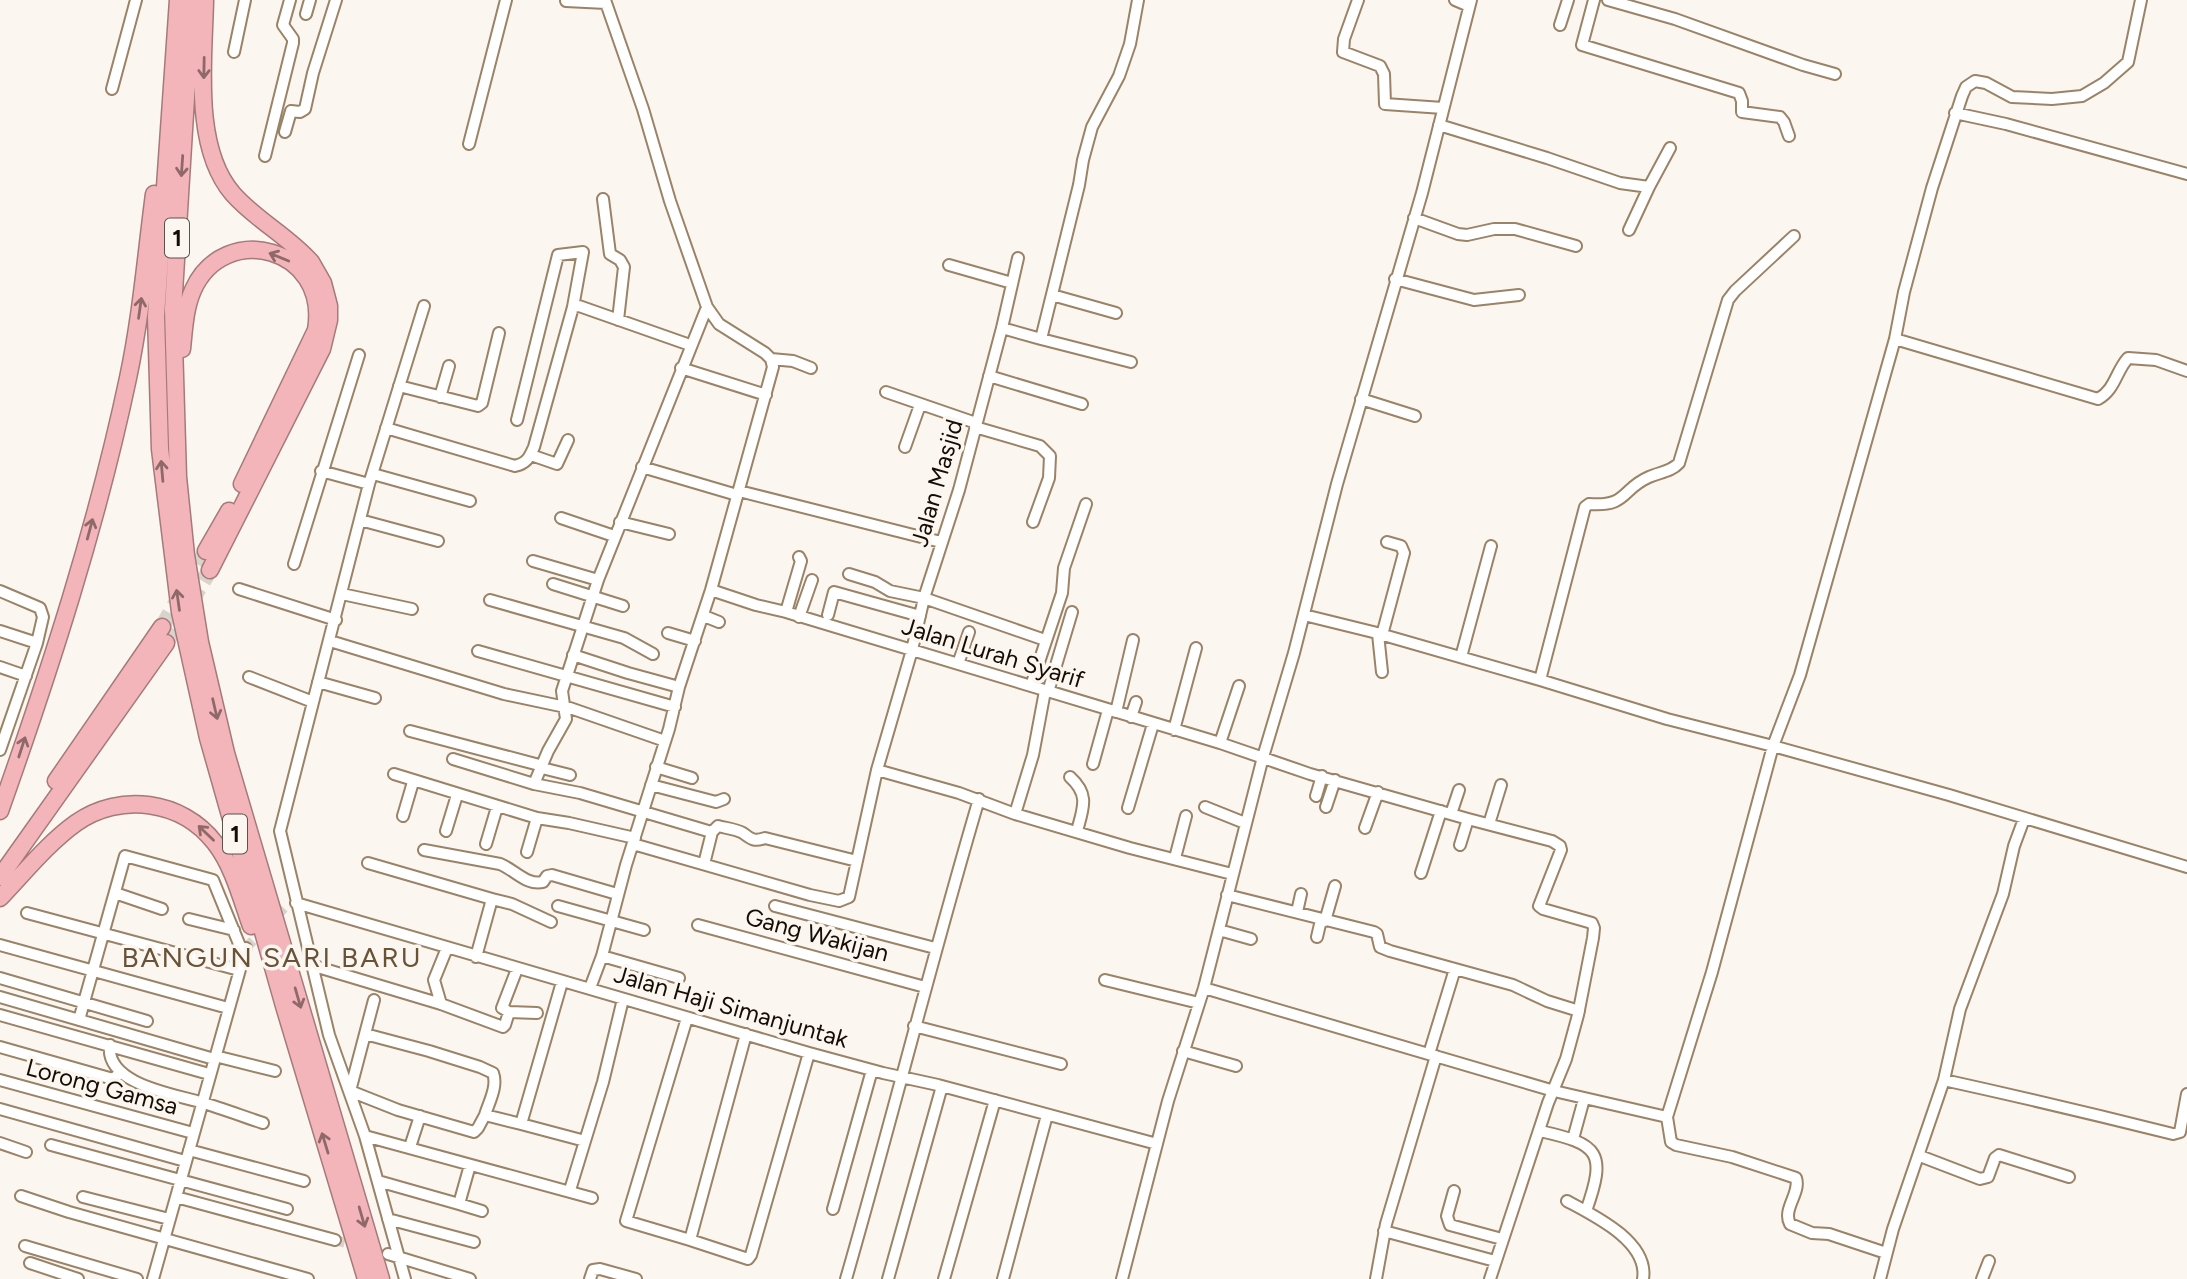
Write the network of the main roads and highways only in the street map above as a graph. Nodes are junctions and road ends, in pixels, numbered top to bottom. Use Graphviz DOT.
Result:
graph roads {
  1 [pos="178,0"];
  2 [pos="192,0"];
  3 [pos="205,0"];
  4 [pos="170,102"];
  5 [pos="178,477"];
  6 [pos="206,551"];
  7 [pos="210,570"];
  8 [pos="0,811"];
  9 [pos="0,860"];
  10 [pos="0,877"];
  11 [pos="0,898"];
  12 [pos="284,1006"];
  13 [pos="366,1279"];
  14 [pos="381,1279"];
  1 -- 4 [label="highway, 1"];
  2 -- 5 [label="highway, 1, one-way"];
  3 -- 7 [label="highway, one-way"];
  8 -- 4 [label="highway, one-way"];
  12 -- 4 [label="highway, 1, one-way"];
  6 -- 5 [label="highway, one-way"];
  5 -- 14 [label="highway, 1, one-way"];
  9 -- 10 [label="highway"];
  12 -- 11 [label="highway, one-way"];
  13 -- 12 [label="highway, 1, one-way"];
}
